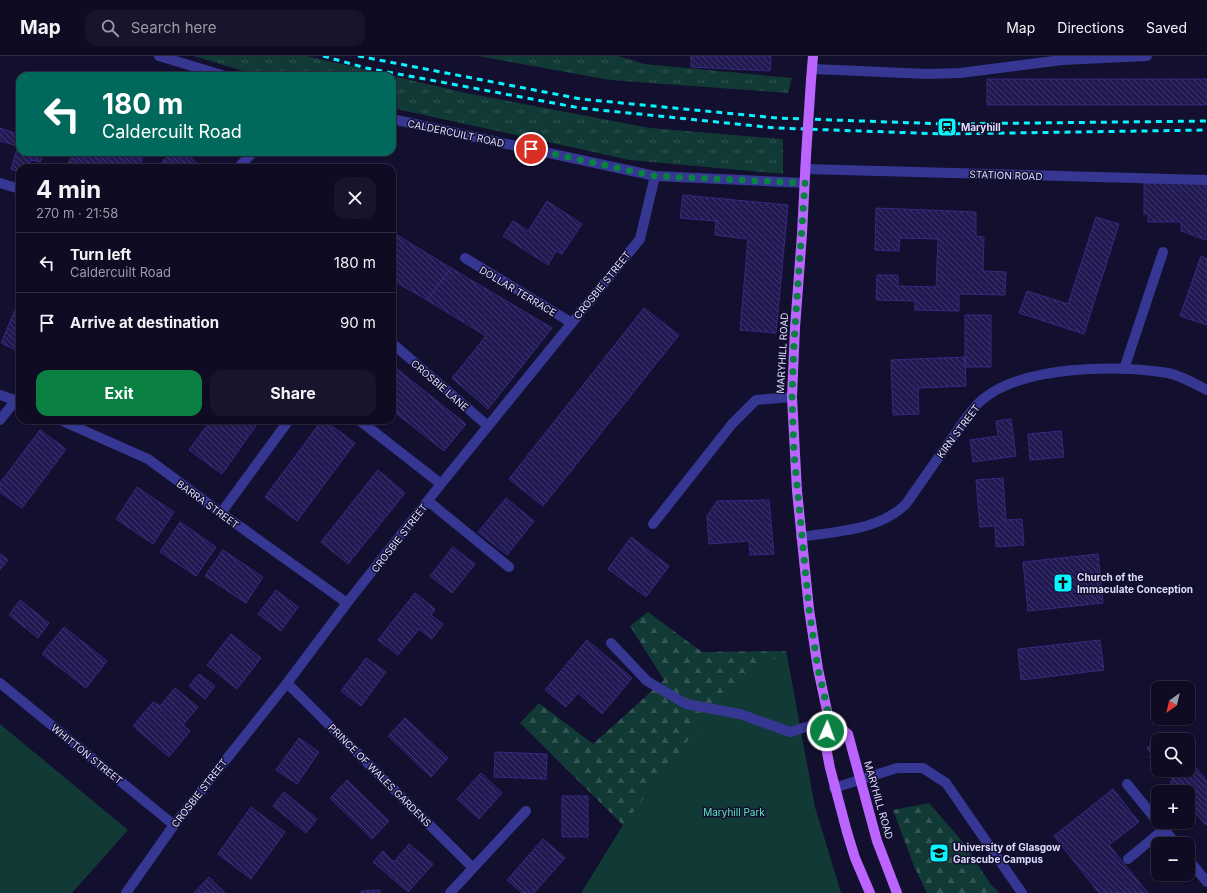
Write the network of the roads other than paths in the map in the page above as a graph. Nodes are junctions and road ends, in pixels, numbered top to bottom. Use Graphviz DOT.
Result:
graph roads {
  1 [pos="159,56"];
  2 [pos="813,56"];
  3 [pos="1147,56"];
  4 [pos="813,69"];
  5 [pos="212,72"];
  6 [pos="396,120"];
  7 [pos="249,156"];
  8 [pos="242,164"];
  9 [pos="805,168"];
  10 [pos="655,176"];
  11 [pos="1207,180"];
  12 [pos="0,183"];
  13 [pos="805,183"];
  14 [pos="16,188"];
  15 [pos="1164,252"];
  16 [pos="465,258"];
  17 [pos="572,323"];
  18 [pos="396,346"];
  19 [pos="1124,369"];
  20 [pos="1207,390"];
  21 [pos="0,395"];
  22 [pos="792,397"];
  23 [pos="16,399"];
  24 [pos="16,401"];
  25 [pos="0,420"];
  26 [pos="69,424"];
  27 [pos="286,424"];
  28 [pos="364,424"];
  29 [pos="488,426"];
  30 [pos="441,484"];
  31 [pos="428,501"];
  32 [pos="220,513"];
  33 [pos="653,524"];
  34 [pos="801,537"];
  35 [pos="509,567"];
  36 [pos="347,603"];
  37 [pos="610,643"];
  38 [pos="0,683"];
  39 [pos="287,683"];
  40 [pos="830,720"];
  41 [pos="860,780"];
  42 [pos="1127,784"];
  43 [pos="834,788"];
  44 [pos="526,810"];
  45 [pos="1151,813"];
  46 [pos="174,825"];
  47 [pos="1155,829"];
  48 [pos="1164,829"];
  49 [pos="1170,837"];
  50 [pos="1128,859"];
  51 [pos="1195,867"];
  52 [pos="473,868"];
  53 [pos="1207,882"];
  54 [pos="126,893"];
  55 [pos="450,893"];
  56 [pos="870,893"];
  57 [pos="897,893"];
  58 [pos="1022,893"];
  1 -- 5 [label="street"];
  2 -- 4 [label="main road, MARYHILL ROAD"];
  3 -- 4 [label="street"];
  4 -- 9 [label="main road, MARYHILL ROAD, bridge"];
  6 -- 10 [label="street, CALDERCUILT ROAD"];
  7 -- 8 [label="street"];
  9 -- 11 [label="street, STATION ROAD"];
  9 -- 13 [label="main road, MARYHILL ROAD"];
  10 -- 13 [label="street, CALDERCUILT ROAD"];
  10 -- 17 [label="street, CROSBIE STREET"];
  12 -- 14 [label="street"];
  13 -- 22 [label="main road, MARYHILL ROAD"];
  15 -- 19 [label="street"];
  16 -- 17 [label="street, DOLLAR TERRACE"];
  17 -- 29 [label="street, CROSBIE STREET"];
  18 -- 29 [label="street, CROSBIE LANE"];
  19 -- 20 [label="street, KIRN STREET"];
  19 -- 34 [label="street, KIRN STREET"];
  21 -- 23 [label="street"];
  22 -- 33 [label="street"];
  22 -- 34 [label="main road, MARYHILL ROAD"];
  24 -- 25 [label="street"];
  26 -- 32 [label="street, BARRA STREET"];
  27 -- 32 [label="street"];
  28 -- 30 [label="street"];
  29 -- 30 [label="street, CROSBIE STREET"];
  30 -- 31 [label="street, CROSBIE STREET"];
  31 -- 35 [label="street"];
  31 -- 36 [label="street, CROSBIE STREET"];
  32 -- 36 [label="street, BARRA STREET"];
  34 -- 40 [label="main road, MARYHILL ROAD"];
  36 -- 39 [label="street, CROSBIE STREET"];
  37 -- 40 [label="street"];
  38 -- 46 [label="street, WHITTON STREET"];
  39 -- 46 [label="street, CROSBIE STREET"];
  39 -- 52 [label="street, PRINCE OF WALES GARDENS"];
  40 -- 41 [label="main road, MARYHILL ROAD"];
  40 -- 43 [label="main road, MARYHILL ROAD"];
  41 -- 43 [label="street"];
  41 -- 57 [label="main road, MARYHILL ROAD"];
  41 -- 58 [label="street"];
  42 -- 45 [label="street"];
  43 -- 56 [label="main road, MARYHILL ROAD"];
  44 -- 52 [label="street"];
  46 -- 54 [label="street, CROSBIE STREET"];
  47 -- 50 [label="street"];
  48 -- 49 [label="street"];
  51 -- 53 [label="street"];
  52 -- 55 [label="street"];
}
